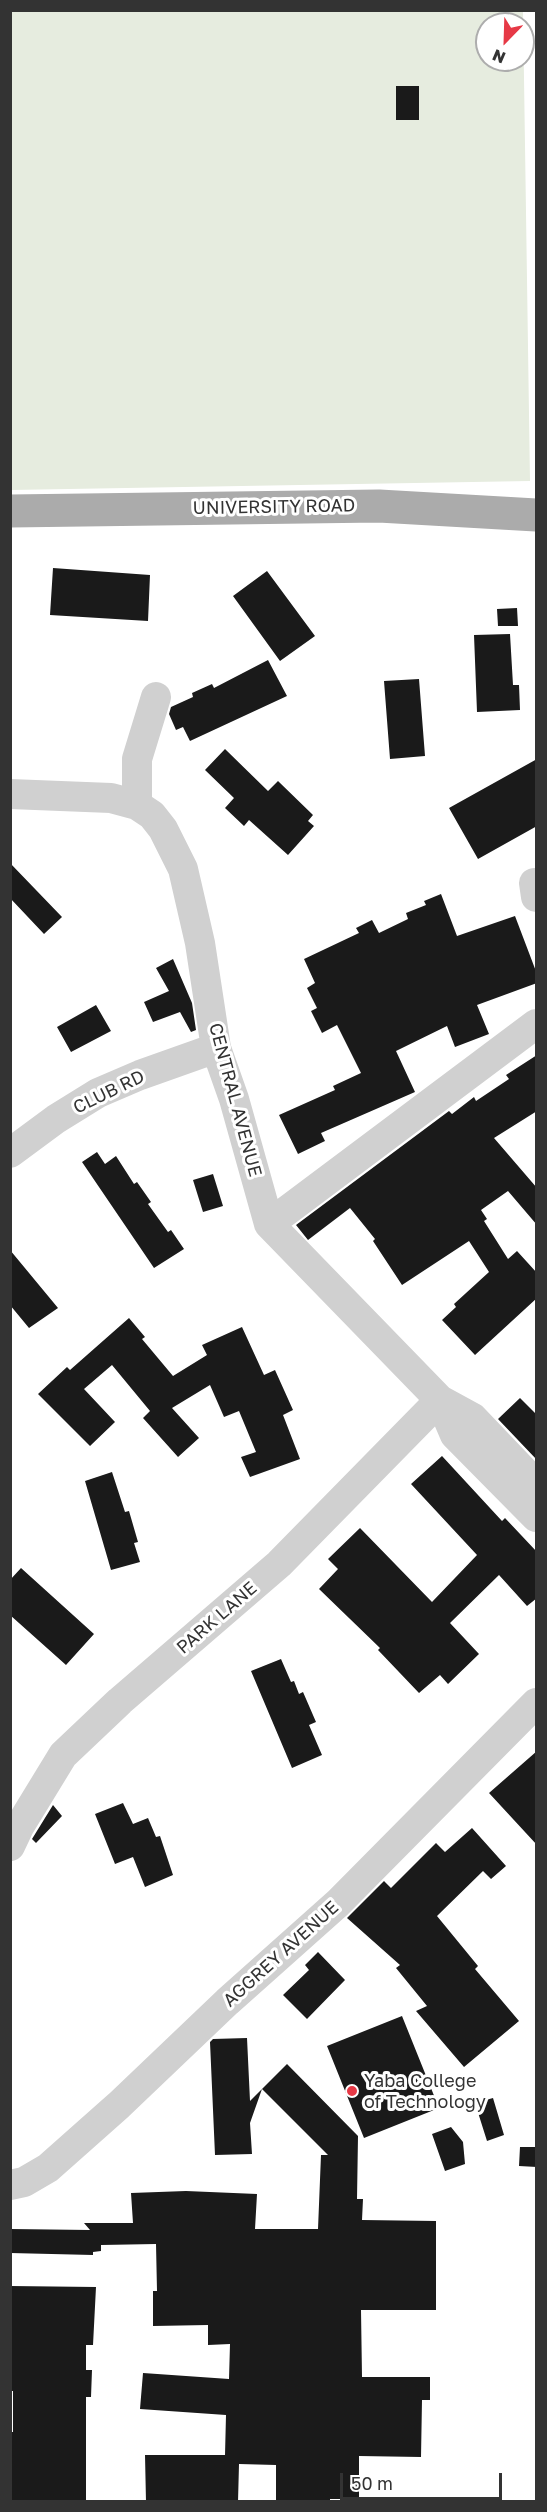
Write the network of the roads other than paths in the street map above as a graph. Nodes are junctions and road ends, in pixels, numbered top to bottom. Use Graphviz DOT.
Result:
graph roads {
  1 [pos="10,511"];
  2 [pos="537,515"];
  3 [pos="156,697"];
  4 [pos="10,795"];
  5 [pos="137,805"];
  6 [pos="537,1024"];
  7 [pos="216,1048"];
  8 [pos="10,1153"];
  9 [pos="269,1224"];
  10 [pos="440,1400"];
  11 [pos="537,1485"];
  12 [pos="537,1517"];
  13 [pos="537,1703"];
  14 [pos="10,1846"];
  15 [pos="10,2185"];
  1 -- 2 [label="main road, UNIVERSITY ROAD"];
  3 -- 5 [label="street"];
  4 -- 5 [label="street, CENTRAL AVENUE"];
  5 -- 7 [label="street, CENTRAL AVENUE"];
  6 -- 9 [label="street"];
  7 -- 8 [label="street, CLUB RD"];
  7 -- 9 [label="street, CENTRAL AVENUE"];
  9 -- 10 [label="street, CENTRAL AVENUE"];
  10 -- 11 [label="street, CENTRAL AVENUE"];
  10 -- 12 [label="street, CENTRAL AVENUE"];
  10 -- 14 [label="street, PARK LANE"];
  13 -- 15 [label="street, AGGREY AVENUE"];
}
